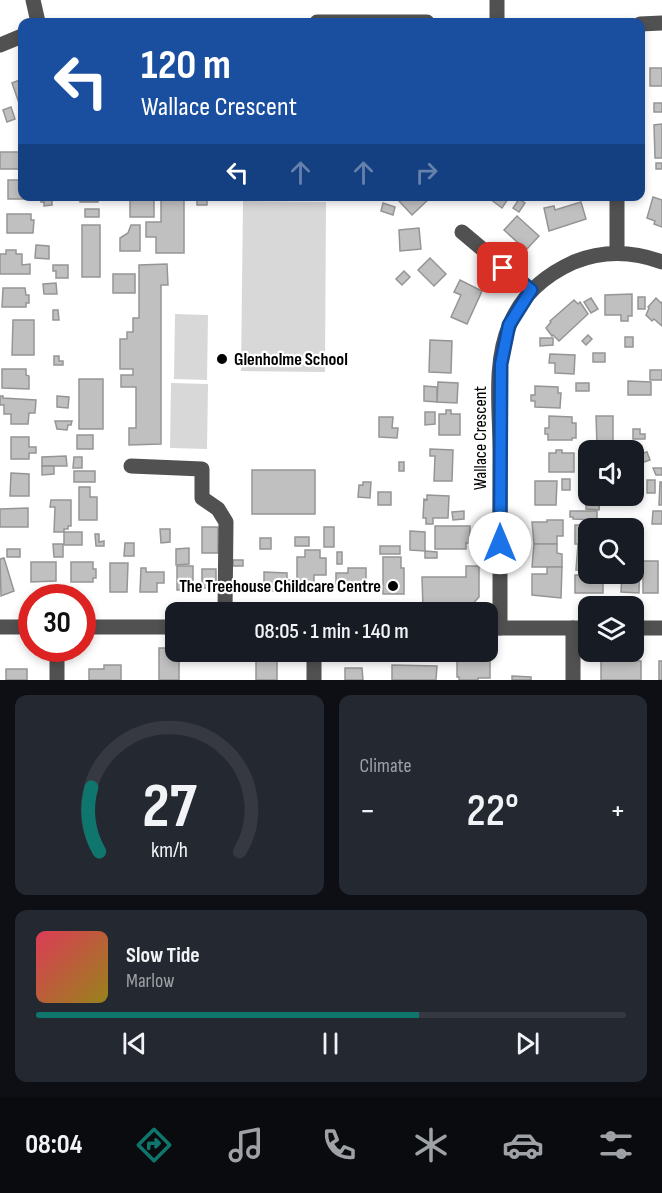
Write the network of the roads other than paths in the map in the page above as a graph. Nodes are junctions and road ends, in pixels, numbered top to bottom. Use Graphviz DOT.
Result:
graph roads {
  1 [pos="33,0"];
  2 [pos="497,0"];
  3 [pos="37,18"];
  4 [pos="497,18"];
  5 [pos="662,23"];
  6 [pos="645,24"];
  7 [pos="18,38"];
  8 [pos="0,45"];
  9 [pos="617,201"];
  10 [pos="462,232"];
  11 [pos="617,252"];
  12 [pos="662,262"];
  13 [pos="531,290"];
  14 [pos="130,466"];
  15 [pos="225,602"];
  16 [pos="495,602"];
  17 [pos="0,627"];
  18 [pos="18,627"];
  19 [pos="96,627"];
  20 [pos="165,627"];
  21 [pos="498,628"];
  22 [pos="578,628"];
  23 [pos="644,628"];
  24 [pos="662,628"];
  25 [pos="578,648"];
  26 [pos="57,662"];
  27 [pos="314,662"];
  28 [pos="57,680"];
  29 [pos="314,680"];
  30 [pos="573,680"];
  1 -- 3 [label="street"];
  2 -- 4 [label="street"];
  5 -- 6 [label="street"];
  7 -- 8 [label="street"];
  9 -- 11 [label="street"];
  10 -- 13 [label="street"];
  11 -- 12 [label="street, Wallace Crescent"];
  11 -- 13 [label="street, Wallace Crescent"];
  13 -- 16 [label="street, Wallace Crescent"];
  14 -- 15 [label="street"];
  17 -- 18 [label="street"];
  19 -- 20 [label="street"];
  21 -- 22 [label="street"];
  23 -- 24 [label="street"];
  25 -- 30 [label="street"];
  26 -- 28 [label="street"];
  27 -- 29 [label="street"];
}
